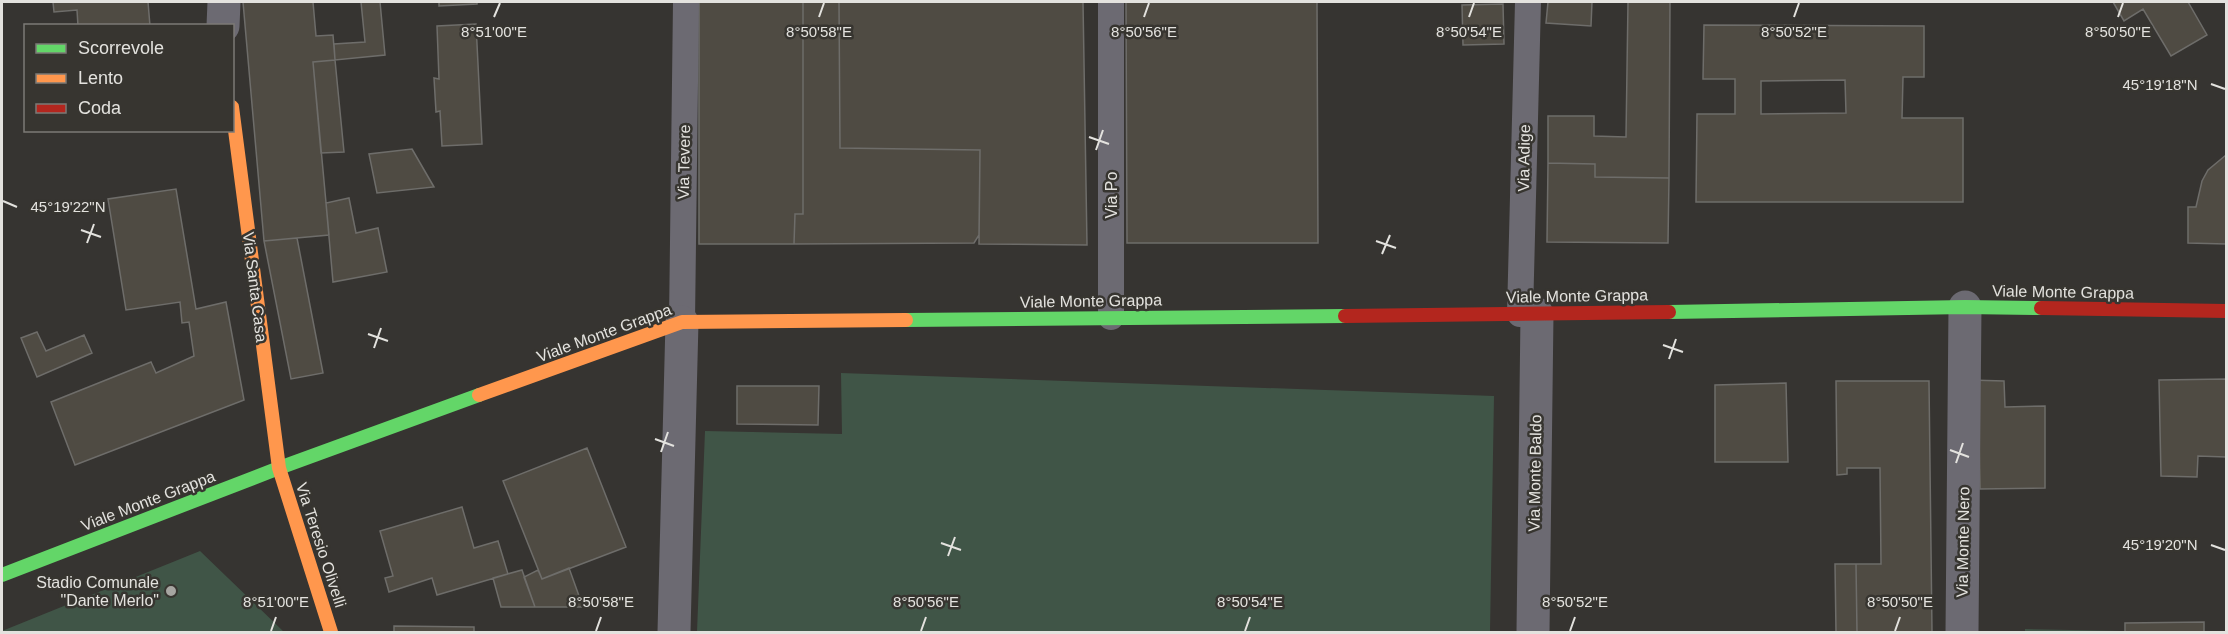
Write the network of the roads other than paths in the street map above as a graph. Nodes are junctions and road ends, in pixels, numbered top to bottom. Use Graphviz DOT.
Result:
graph roads {
  1 [pos="224,2"];
  2 [pos="686,2"];
  3 [pos="1111,2"];
  4 [pos="1528,2"];
  5 [pos="223,24"];
  6 [pos="234,122"];
  7 [pos="1965,307"];
  8 [pos="2226,311"];
  9 [pos="1528,314"];
  10 [pos="1111,317"];
  11 [pos="682,322"];
  12 [pos="279,468"];
  13 [pos="2,575"];
  14 [pos="1962,627"];
  15 [pos="332,633"];
  16 [pos="674,633"];
  17 [pos="1533,633"];
  1 -- 5 [label="street"];
  2 -- 11 [label="lane, Via Tevere"];
  3 -- 10 [label="lane, Via Po"];
  4 -- 9 [label="lane, Via Adige"];
  6 -- 12 [label="street, Via Santa Casa"];
  7 -- 8 [label="street, Viale Monte Grappa"];
  7 -- 9 [label="street, Viale Monte Grappa"];
  7 -- 14 [label="street, Via Monte Nero"];
  9 -- 10 [label="street, Viale Monte Grappa"];
  9 -- 17 [label="street, Via Monte Baldo"];
  10 -- 11 [label="street, Viale Monte Grappa"];
  11 -- 12 [label="street, Viale Monte Grappa"];
  11 -- 16 [label="street"];
  12 -- 13 [label="street, Viale Monte Grappa"];
  12 -- 15 [label="street, Via Teresio Olivelli"];
}
